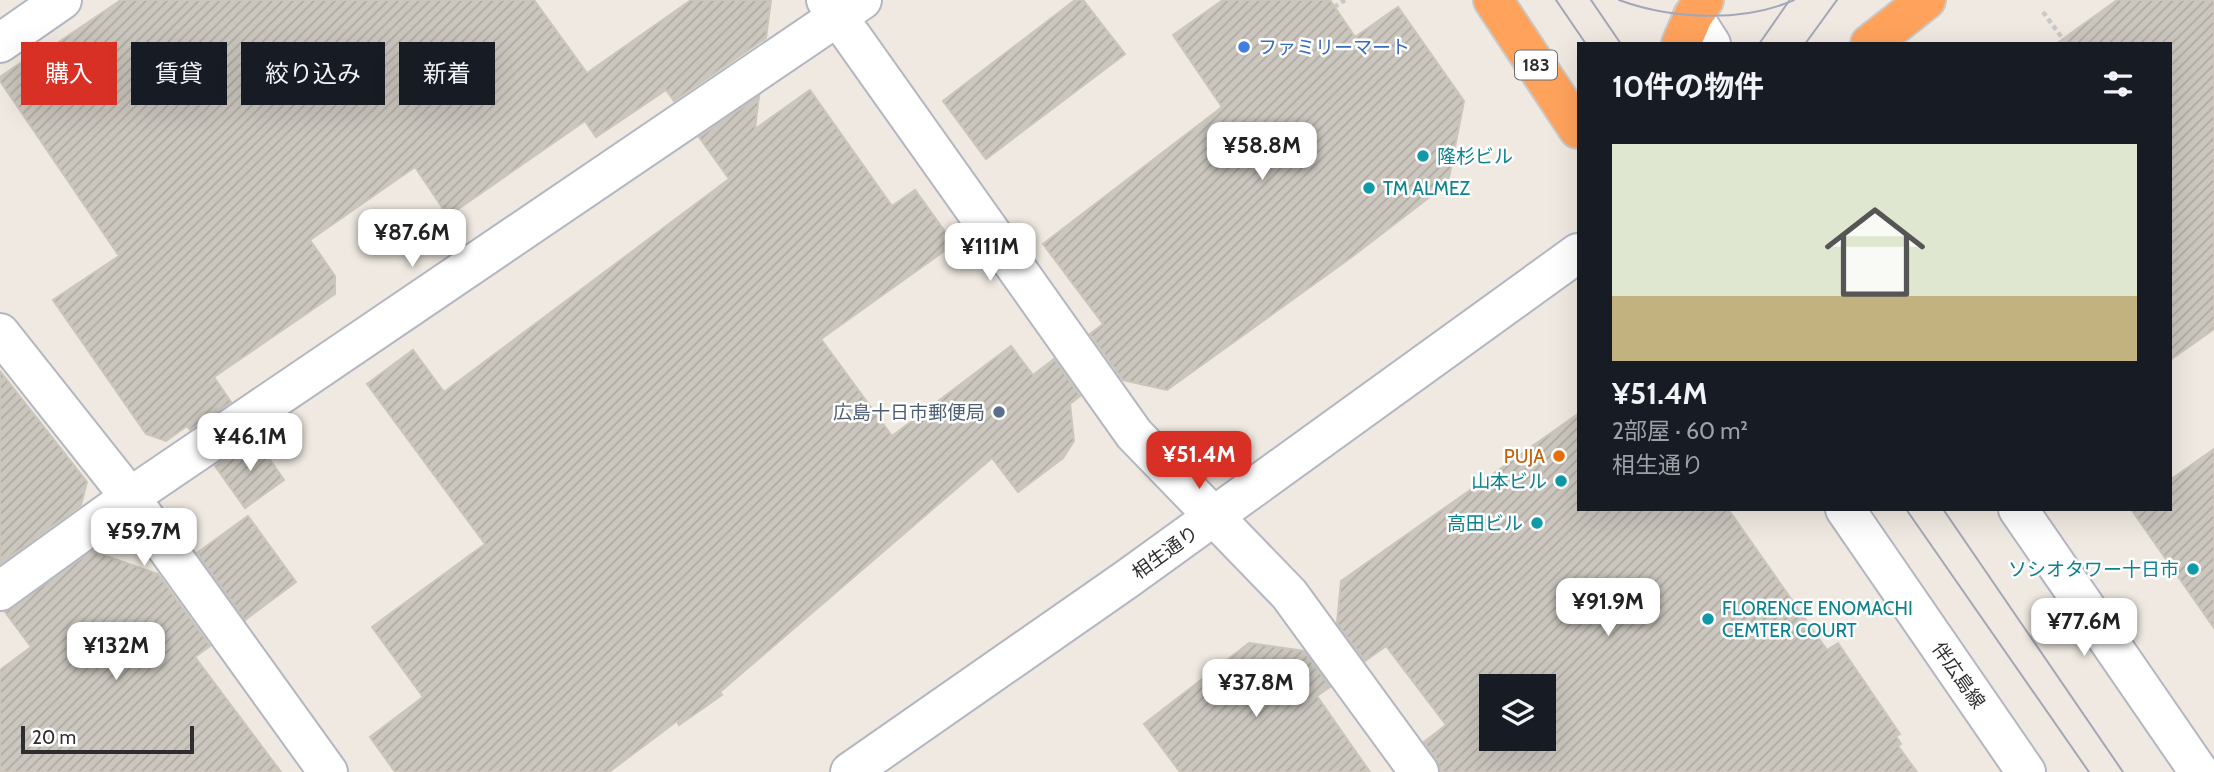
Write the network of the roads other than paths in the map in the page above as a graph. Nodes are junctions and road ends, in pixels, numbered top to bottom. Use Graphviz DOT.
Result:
graph roads {
  1 [pos="62,0"];
  2 [pos="1493,0"];
  3 [pos="1926,0"];
  4 [pos="842,6"];
  5 [pos="1873,42"];
  6 [pos="0,43"];
  7 [pos="1577,127"];
  8 [pos="1577,254"];
  9 [pos="0,333"];
  10 [pos="130,498"];
  11 [pos="1845,511"];
  12 [pos="2019,511"];
  13 [pos="1213,517"];
  14 [pos="0,591"];
  15 [pos="328,772"];
  16 [pos="850,772"];
  17 [pos="1419,772"];
  18 [pos="2026,772"];
  19 [pos="2199,772"];
  1 -- 6 [label="street"];
  2 -- 7 [label="highway, 183"];
  3 -- 5 [label="highway"];
  4 -- 10 [label="street"];
  4 -- 13 [label="street"];
  8 -- 13 [label="street, 相生通り"];
  9 -- 10 [label="street"];
  10 -- 14 [label="street"];
  10 -- 15 [label="street"];
  11 -- 18 [label="street, 伴広島線"];
  12 -- 19 [label="street"];
  13 -- 16 [label="street, 相生通り"];
  13 -- 17 [label="street"];
}
